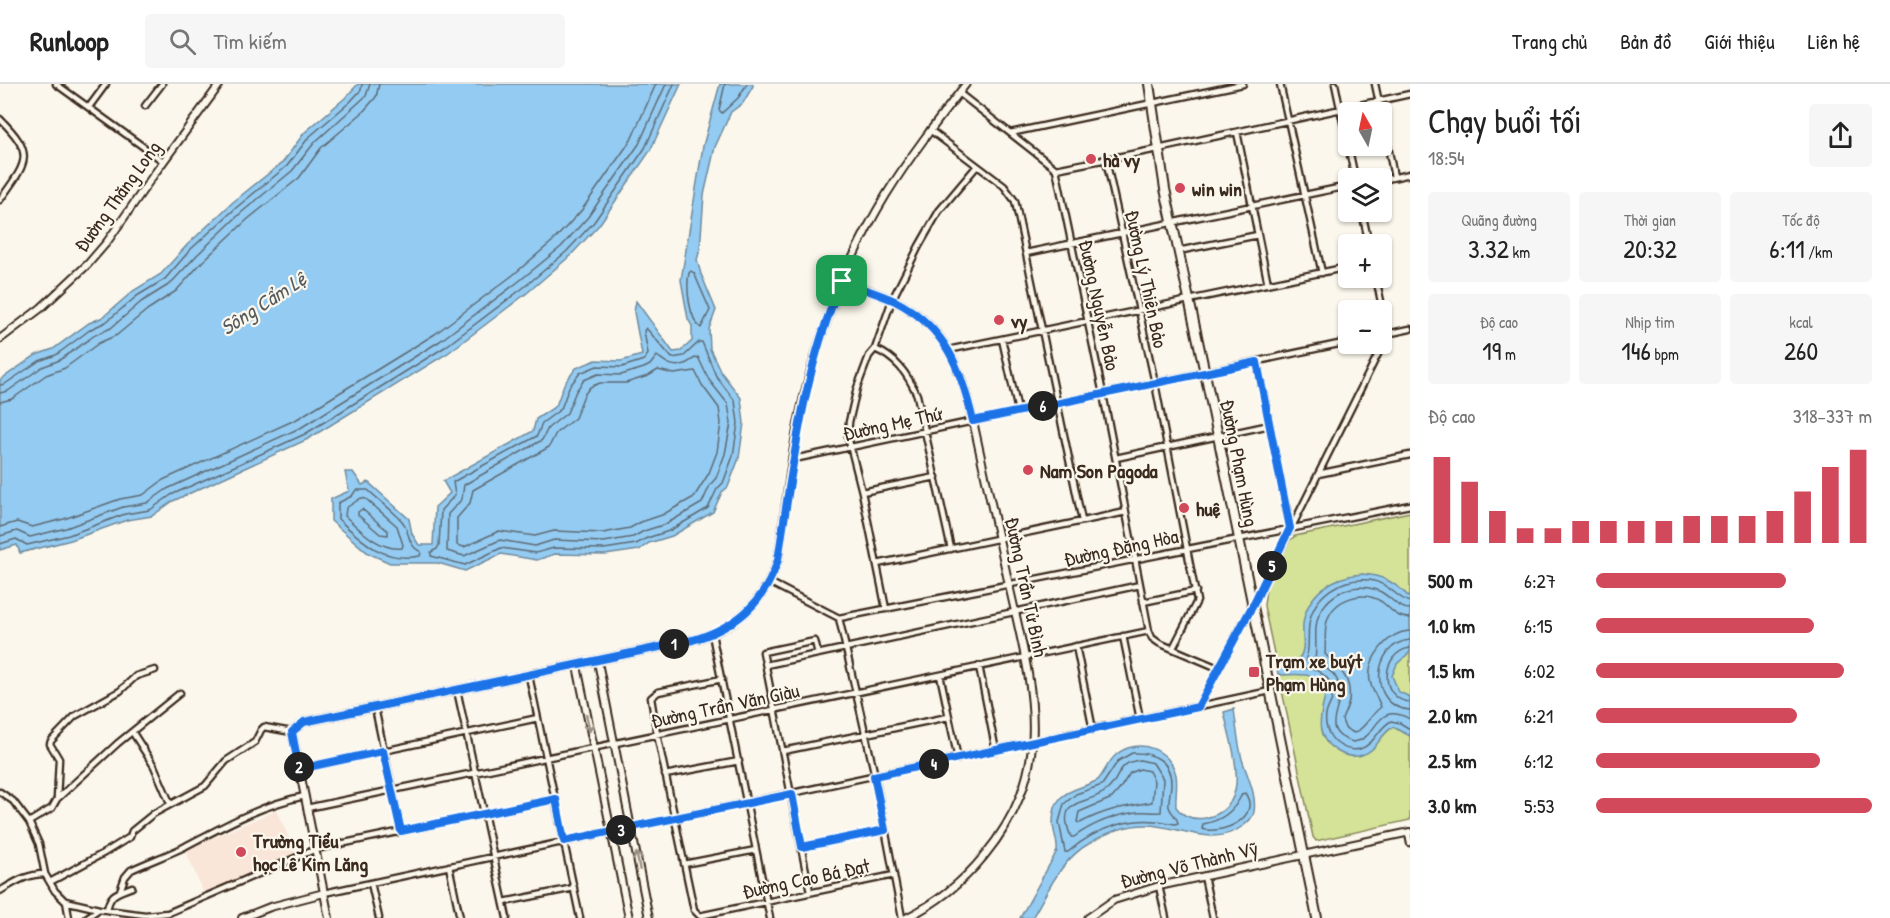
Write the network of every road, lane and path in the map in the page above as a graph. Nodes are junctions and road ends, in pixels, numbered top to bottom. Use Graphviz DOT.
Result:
graph roads {
  1 [pos="56,84"];
  2 [pos="105,84"];
  3 [pos="162,84"];
  4 [pos="209,84"];
  5 [pos="966,84"];
  6 [pos="1149,84"];
  7 [pos="1243,84"];
  8 [pos="1280,84"];
  9 [pos="1335,84"];
  10 [pos="1375,84"];
  11 [pos="218,87"];
  12 [pos="959,93"];
  13 [pos="1410,94"];
  14 [pos="1378,101"];
  15 [pos="1339,102"];
  16 [pos="1373,102"];
  17 [pos="1151,103"];
  18 [pos="145,106"];
  19 [pos="89,107"];
  20 [pos="1338,109"];
  21 [pos="0,119"];
  22 [pos="1289,120"];
  23 [pos="930,130"];
  24 [pos="1237,132"];
  25 [pos="1010,133"];
  26 [pos="1158,149"];
  27 [pos="1390,156"];
  28 [pos="1106,160"];
  29 [pos="163,161"];
  30 [pos="977,166"];
  31 [pos="1056,169"];
  32 [pos="1410,174"];
  33 [pos="1394,177"];
  34 [pos="1338,188"];
  35 [pos="1305,195"];
  36 [pos="0,200"];
  37 [pos="1253,206"];
  38 [pos="1172,223"];
  39 [pos="1121,233"];
  40 [pos="1258,235"];
  41 [pos="1072,243"];
  42 [pos="1178,251"];
  43 [pos="1026,253"];
  44 [pos="1338,269"];
  45 [pos="1322,273"];
  46 [pos="842,281"];
  47 [pos="1268,284"];
  48 [pos="892,300"];
  49 [pos="1188,300"];
  50 [pos="1138,311"];
  51 [pos="1088,321"];
  52 [pos="1410,329"];
  53 [pos="1042,331"];
  54 [pos="1392,333"];
  55 [pos="0,339"];
  56 [pos="1002,339"];
  57 [pos="1338,344"];
  58 [pos="875,349"];
  59 [pos="948,350"];
  60 [pos="1378,354"];
  61 [pos="1257,362"];
  62 [pos="1205,373"];
  63 [pos="1155,383"];
  64 [pos="1103,394"];
  65 [pos="1058,403"];
  66 [pos="1018,411"];
  67 [pos="973,421"];
  68 [pos="1270,425"];
  69 [pos="926,431"];
  70 [pos="1218,436"];
  71 [pos="1167,447"];
  72 [pos="850,448"];
  73 [pos="1410,455"];
  74 [pos="1116,458"];
  75 [pos="794,459"];
  76 [pos="1318,474"];
  77 [pos="936,477"];
  78 [pos="862,492"];
  79 [pos="1410,505"];
  80 [pos="1126,512"];
  81 [pos="1082,521"];
  82 [pos="1290,528"];
  83 [pos="1238,538"];
  84 [pos="999,539"];
  85 [pos="1187,548"];
  86 [pos="951,549"];
  87 [pos="1135,559"];
  88 [pos="877,564"];
  89 [pos="770,582"];
  90 [pos="1009,585"];
  91 [pos="1140,585"];
  92 [pos="1196,591"];
  93 [pos="1143,602"];
  94 [pos="1253,605"];
  95 [pos="886,609"];
  96 [pos="1015,612"];
  97 [pos="839,618"];
  98 [pos="1149,631"];
  99 [pos="712,634"];
  100 [pos="1123,636"];
  101 [pos="1076,646"];
  102 [pos="846,648"];
  103 [pos="1173,648"];
  104 [pos="818,654"];
  105 [pos="1025,657"];
  106 [pos="598,662"];
  107 [pos="766,665"];
  108 [pos="577,666"];
  109 [pos="979,666"];
  110 [pos="1218,668"];
  111 [pos="155,669"];
  112 [pos="940,675"];
  113 [pos="530,676"];
  114 [pos="722,679"];
  115 [pos="457,690"];
  116 [pos="1270,691"];
  117 [pos="856,692"];
  118 [pos="180,693"];
  119 [pos="1198,707"];
  120 [pos="375,708"];
  121 [pos="775,710"];
  122 [pos="538,717"];
  123 [pos="948,717"];
  124 [pos="730,719"];
  125 [pos="1140,719"];
  126 [pos="1093,730"];
  127 [pos="292,732"];
  128 [pos="133,733"];
  129 [pos="466,733"];
  130 [pos="657,734"];
  131 [pos="865,734"];
  132 [pos="614,743"];
  133 [pos="1032,743"];
  134 [pos="594,748"];
  135 [pos="383,751"];
  136 [pos="783,751"];
  137 [pos="996,751"];
  138 [pos="547,758"];
  139 [pos="958,759"];
  140 [pos="739,761"];
  141 [pos="299,769"];
  142 [pos="475,772"];
  143 [pos="665,775"];
  144 [pos="874,776"];
  145 [pos="392,790"];
  146 [pos="0,792"];
  147 [pos="792,794"];
  148 [pos="305,796"];
  149 [pos="57,799"];
  150 [pos="556,799"];
  151 [pos="170,803"];
  152 [pos="747,803"];
  153 [pos="307,808"];
  154 [pos="485,814"];
  155 [pos="674,819"];
  156 [pos="29,822"];
  157 [pos="631,828"];
  158 [pos="885,830"];
  159 [pos="401,831"];
  160 [pos="611,832"];
  161 [pos="1409,832"];
  162 [pos="564,841"];
  163 [pos="1410,843"];
  164 [pos="802,847"];
  165 [pos="316,849"];
  166 [pos="756,850"];
  167 [pos="1304,854"];
  168 [pos="494,856"];
  169 [pos="684,864"];
  170 [pos="449,866"];
  171 [pos="45,874"];
  172 [pos="894,875"];
  173 [pos="1204,876"];
  174 [pos="50,882"];
  175 [pos="371,883"];
  176 [pos="1159,886"];
  177 [pos="132,887"];
  178 [pos="574,888"];
  179 [pos="0,891"];
  180 [pos="120,891"];
  181 [pos="810,892"];
  182 [pos="324,893"];
  183 [pos="766,901"];
  184 [pos="66,902"];
  185 [pos="504,902"];
  186 [pos="99,909"];
  187 [pos="107,910"];
  188 [pos="138,916"];
  189 [pos="69,918"];
  190 [pos="86,918"];
  191 [pos="242,918"];
  192 [pos="329,918"];
  193 [pos="379,918"];
  194 [pos="460,918"];
  195 [pos="507,918"];
  196 [pos="580,918"];
  197 [pos="629,918"];
  198 [pos="649,918"];
  199 [pos="770,918"];
  200 [pos="904,918"];
  201 [pos="1088,918"];
  202 [pos="1166,918"];
  203 [pos="1213,918"];
  204 [pos="1317,918"];
  1 -- 19 [label="street"];
  2 -- 19 [label="street"];
  3 -- 18 [label="street"];
  4 -- 11 [label="street"];
  5 -- 12 [label="street"];
  6 -- 17 [label="main road, Đường Phạm Hùng"];
  7 -- 17 [label="street"];
  8 -- 22 [label="street"];
  9 -- 15 [label="street"];
  10 -- 14 [label="street"];
  11 -- 29 [label="street, Đường Thăng Long"];
  12 -- 23 [label="street"];
  12 -- 25 [label="street"];
  13 -- 14 [label="street"];
  14 -- 16 [label="street"];
  17 -- 25 [label="street"];
  17 -- 26 [label="main road, Đường Phạm Hùng"];
  19 -- 29 [label="street"];
  20 -- 22 [label="street"];
  21 -- 36 [label="street"];
  22 -- 24 [label="street"];
  22 -- 35 [label="street"];
  23 -- 30 [label="street"];
  23 -- 46 [label="street"];
  24 -- 26 [label="street"];
  24 -- 37 [label="street"];
  25 -- 31 [label="street"];
  26 -- 28 [label="street"];
  26 -- 38 [label="main road, Đường Phạm Hùng"];
  27 -- 33 [label="street"];
  28 -- 31 [label="street"];
  28 -- 39 [label="street, Đường Lý Thiên Bảo"];
  29 -- 55 [label="street, Đường Thăng Long"];
  30 -- 43 [label="street"];
  30 -- 48 [label="street"];
  31 -- 41 [label="street, Đường Nguyễn Bảo"];
  32 -- 33 [label="street"];
  34 -- 35 [label="street"];
  35 -- 37 [label="street"];
  35 -- 45 [label="street"];
  37 -- 38 [label="street"];
  37 -- 40 [label="street"];
  38 -- 39 [label="street"];
  38 -- 42 [label="main road, Đường Phạm Hùng"];
  39 -- 41 [label="street"];
  39 -- 50 [label="street, Đường Lý Thiên Bảo"];
  40 -- 42 [label="street"];
  40 -- 47 [label="street"];
  41 -- 43 [label="street"];
  41 -- 51 [label="street, Đường Nguyễn Bảo"];
  42 -- 49 [label="main road, Đường Phạm Hùng"];
  43 -- 53 [label="street"];
  44 -- 45 [label="street"];
  45 -- 47 [label="street"];
  46 -- 48 [label="street, Đường Trần Tử Bình"];
  46 -- 75 [label="street"];
  47 -- 49 [label="street"];
  48 -- 58 [label="street"];
  48 -- 59 [label="street, Đường Trần Tử Bình"];
  49 -- 50 [label="street"];
  49 -- 62 [label="main road, Đường Phạm Hùng"];
  50 -- 51 [label="street"];
  50 -- 63 [label="street, Đường Lý Thiên Bảo"];
  51 -- 53 [label="street"];
  51 -- 64 [label="street, Đường Nguyễn Bảo"];
  52 -- 54 [label="street"];
  53 -- 56 [label="street"];
  53 -- 65 [label="street"];
  56 -- 59 [label="street"];
  56 -- 66 [label="street"];
  57 -- 61 [label="street, Đường Mẹ Thứ"];
  58 -- 69 [label="street"];
  58 -- 72 [label="street"];
  59 -- 67 [label="street, Đường Trần Tử Bình"];
  60 -- 76 [label="street"];
  61 -- 62 [label="street, Đường Mẹ Thứ"];
  61 -- 68 [label="street"];
  62 -- 63 [label="street, Đường Mẹ Thứ"];
  62 -- 70 [label="main road, Đường Phạm Hùng"];
  63 -- 64 [label="street, Đường Mẹ Thứ"];
  63 -- 71 [label="street, Đường Lý Thiên Bảo"];
  64 -- 65 [label="street, Đường Mẹ Thứ"];
  64 -- 74 [label="street, Đường Nguyễn Bảo"];
  65 -- 66 [label="street, Đường Mẹ Thứ"];
  65 -- 81 [label="street"];
  66 -- 67 [label="street, Đường Mẹ Thứ"];
  67 -- 69 [label="street, Đường Mẹ Thứ"];
  67 -- 84 [label="street, Đường Trần Tử Bình"];
  68 -- 70 [label="street"];
  68 -- 82 [label="street"];
  69 -- 72 [label="street, Đường Mẹ Thứ"];
  69 -- 77 [label="street"];
  70 -- 71 [label="street"];
  70 -- 83 [label="main road, Đường Phạm Hùng"];
  71 -- 74 [label="street"];
  71 -- 85 [label="street, Đường Lý Thiên Bảo"];
  72 -- 75 [label="street, Đường Mẹ Thứ"];
  72 -- 78 [label="street"];
  73 -- 76 [label="street"];
  74 -- 80 [label="street, Đường Nguyễn Bảo"];
  75 -- 89 [label="street"];
  76 -- 82 [label="street"];
  77 -- 78 [label="street"];
  77 -- 86 [label="street"];
  78 -- 88 [label="street"];
  79 -- 82 [label="street, Đường Đặng Hòa"];
  80 -- 81 [label="street"];
  80 -- 87 [label="street, Đường Nguyễn Bảo"];
  81 -- 84 [label="street"];
  82 -- 83 [label="street, Đường Đặng Hòa"];
  82 -- 94 [label="street"];
  83 -- 85 [label="street, Đường Đặng Hòa"];
  83 -- 94 [label="main road, Đường Phạm Hùng"];
  84 -- 86 [label="street"];
  84 -- 90 [label="street, Đường Trần Tử Bình"];
  85 -- 87 [label="street, Đường Đặng Hòa"];
  85 -- 92 [label="street, Đường Lý Thiên Bảo"];
  86 -- 88 [label="street"];
  87 -- 90 [label="street, Đường Đặng Hòa"];
  87 -- 91 [label="street, Đường Nguyễn Bảo"];
  88 -- 95 [label="street"];
  89 -- 97 [label="street"];
  89 -- 99 [label="street"];
  90 -- 95 [label="street, Đường Đặng Hòa"];
  90 -- 96 [label="street, Đường Trần Tử Bình"];
  91 -- 93 [label="street, Đường Nguyễn Bảo"];
  91 -- 96 [label="street"];
  92 -- 93 [label="street"];
  92 -- 103 [label="street, Đường Lý Thiên Bảo"];
  93 -- 98 [label="street, Đường Nguyễn Bảo"];
  94 -- 110 [label="street"];
  94 -- 116 [label="main road, Đường Phạm Hùng"];
  95 -- 97 [label="street, Đường Đặng Hòa"];
  96 -- 102 [label="street"];
  96 -- 105 [label="street, Đường Trần Tử Bình"];
  97 -- 102 [label="street"];
  98 -- 100 [label="street, Đường Trần Văn Giàu"];
  98 -- 103 [label="street"];
  99 -- 106 [label="street"];
  99 -- 114 [label="street"];
  100 -- 101 [label="street, Đường Trần Văn Giàu"];
  100 -- 125 [label="street"];
  101 -- 105 [label="street, Đường Trần Văn Giàu"];
  101 -- 126 [label="street"];
  102 -- 104 [label="street"];
  102 -- 117 [label="street"];
  103 -- 110 [label="street"];
  104 -- 107 [label="street"];
  104 -- 107 [label="street"];
  105 -- 109 [label="street, Đường Trần Văn Giàu"];
  105 -- 133 [label="street, Đường Trần Tử Bình"];
  106 -- 108 [label="street"];
  106 -- 132 [label="street"];
  107 -- 121 [label="street"];
  108 -- 113 [label="street"];
  108 -- 134 [label="street, one-way"];
  109 -- 112 [label="street, Đường Trần Văn Giàu"];
  109 -- 137 [label="street"];
  110 -- 119 [label="street"];
  111 -- 149 [label="street"];
  112 -- 117 [label="street, Đường Trần Văn Giàu"];
  112 -- 123 [label="street"];
  113 -- 115 [label="street"];
  113 -- 122 [label="street"];
  114 -- 124 [label="street"];
  114 -- 130 [label="street, Đường Cao Bá Đạt"];
  115 -- 120 [label="street"];
  115 -- 129 [label="street"];
  116 -- 119 [label="street"];
  116 -- 167 [label="main road, Đường Phạm Hùng"];
  117 -- 121 [label="street, Đường Trần Văn Giàu"];
  117 -- 131 [label="street"];
  118 -- 128 [label="street"];
  119 -- 125 [label="street"];
  120 -- 127 [label="street"];
  120 -- 135 [label="street"];
  121 -- 124 [label="street, Đường Trần Văn Giàu"];
  121 -- 136 [label="street"];
  122 -- 129 [label="street"];
  122 -- 138 [label="street"];
  123 -- 131 [label="street"];
  123 -- 139 [label="street"];
  124 -- 130 [label="street, Đường Trần Văn Giàu"];
  124 -- 140 [label="street"];
  125 -- 126 [label="street"];
  126 -- 133 [label="street"];
  127 -- 141 [label="street"];
  127 -- 151 [label="street"];
  128 -- 149 [label="street"];
  128 -- 151 [label="street"];
  129 -- 135 [label="street"];
  129 -- 142 [label="street"];
  130 -- 132 [label="street, Đường Trần Văn Giàu"];
  130 -- 143 [label="street, Đường Cao Bá Đạt"];
  131 -- 136 [label="street"];
  131 -- 144 [label="street"];
  132 -- 134 [label="street, Đường Trần Văn Giàu"];
  132 -- 157 [label="street"];
  133 -- 137 [label="street"];
  133 -- 200 [label="street, Đường Trần Tử Bình"];
  134 -- 138 [label="street, Đường Trần Văn Giàu"];
  134 -- 160 [label="street"];
  135 -- 141 [label="street"];
  135 -- 145 [label="street"];
  136 -- 147 [label="street"];
  137 -- 139 [label="street"];
  138 -- 142 [label="street, Đường Trần Văn Giàu"];
  138 -- 150 [label="street"];
  139 -- 144 [label="street"];
  140 -- 143 [label="street"];
  140 -- 152 [label="street"];
  141 -- 148 [label="street"];
  142 -- 145 [label="street, Đường Trần Văn Giàu"];
  142 -- 154 [label="street"];
  143 -- 155 [label="street, Đường Cao Bá Đạt"];
  144 -- 147 [label="street"];
  144 -- 158 [label="street"];
  145 -- 153 [label="street, Đường Trần Văn Giàu"];
  145 -- 159 [label="street"];
  146 -- 156 [label="street"];
  147 -- 152 [label="street"];
  147 -- 164 [label="street"];
  148 -- 153 [label="street"];
  148 -- 180 [label="street"];
  149 -- 156 [label="street"];
  150 -- 154 [label="street"];
  150 -- 162 [label="street"];
  151 -- 174 [label="street"];
  152 -- 155 [label="street"];
  152 -- 166 [label="street"];
  153 -- 165 [label="street"];
  154 -- 159 [label="street"];
  154 -- 168 [label="street"];
  155 -- 157 [label="street"];
  155 -- 169 [label="street, Đường Cao Bá Đạt"];
  156 -- 171 [label="street"];
  157 -- 160 [label="street"];
  198 -- 157 [label="street, one-way"];
  158 -- 164 [label="street"];
  158 -- 172 [label="street"];
  159 -- 165 [label="street"];
  160 -- 162 [label="street"];
  160 -- 197 [label="street"];
  161 -- 163 [label="street"];
  161 -- 167 [label="street, Đường Võ Thành Vỹ"];
  162 -- 168 [label="street"];
  162 -- 178 [label="street"];
  164 -- 181 [label="street"];
  165 -- 182 [label="street"];
  165 -- 188 [label="street"];
  166 -- 169 [label="street"];
  166 -- 183 [label="street"];
  167 -- 173 [label="street, Đường Võ Thành Vỹ"];
  167 -- 204 [label="main road, Đường Phạm Hùng"];
  168 -- 170 [label="street"];
  168 -- 185 [label="street"];
  169 -- 183 [label="street, Đường Cao Bá Đạt"];
  170 -- 175 [label="street"];
  170 -- 194 [label="street"];
  171 -- 174 [label="street"];
  171 -- 179 [label="street"];
  172 -- 181 [label="street, Đường Cao Bá Đạt"];
  172 -- 200 [label="street"];
  173 -- 176 [label="street, Đường Võ Thành Vỹ"];
  173 -- 203 [label="street"];
  174 -- 184 [label="street"];
  175 -- 182 [label="street"];
  175 -- 193 [label="street"];
  176 -- 201 [label="street, Đường Võ Thành Vỹ"];
  176 -- 202 [label="street"];
  177 -- 180 [label="street"];
  178 -- 185 [label="street"];
  178 -- 196 [label="street"];
  180 -- 187 [label="street"];
  181 -- 183 [label="street, Đường Cao Bá Đạt"];
  182 -- 191 [label="street"];
  182 -- 192 [label="street"];
  183 -- 199 [label="street"];
  184 -- 186 [label="street"];
  184 -- 189 [label="street"];
  185 -- 195 [label="street"];
  186 -- 187 [label="street"];
  186 -- 190 [label="street"];
  187 -- 188 [label="street"];
}
